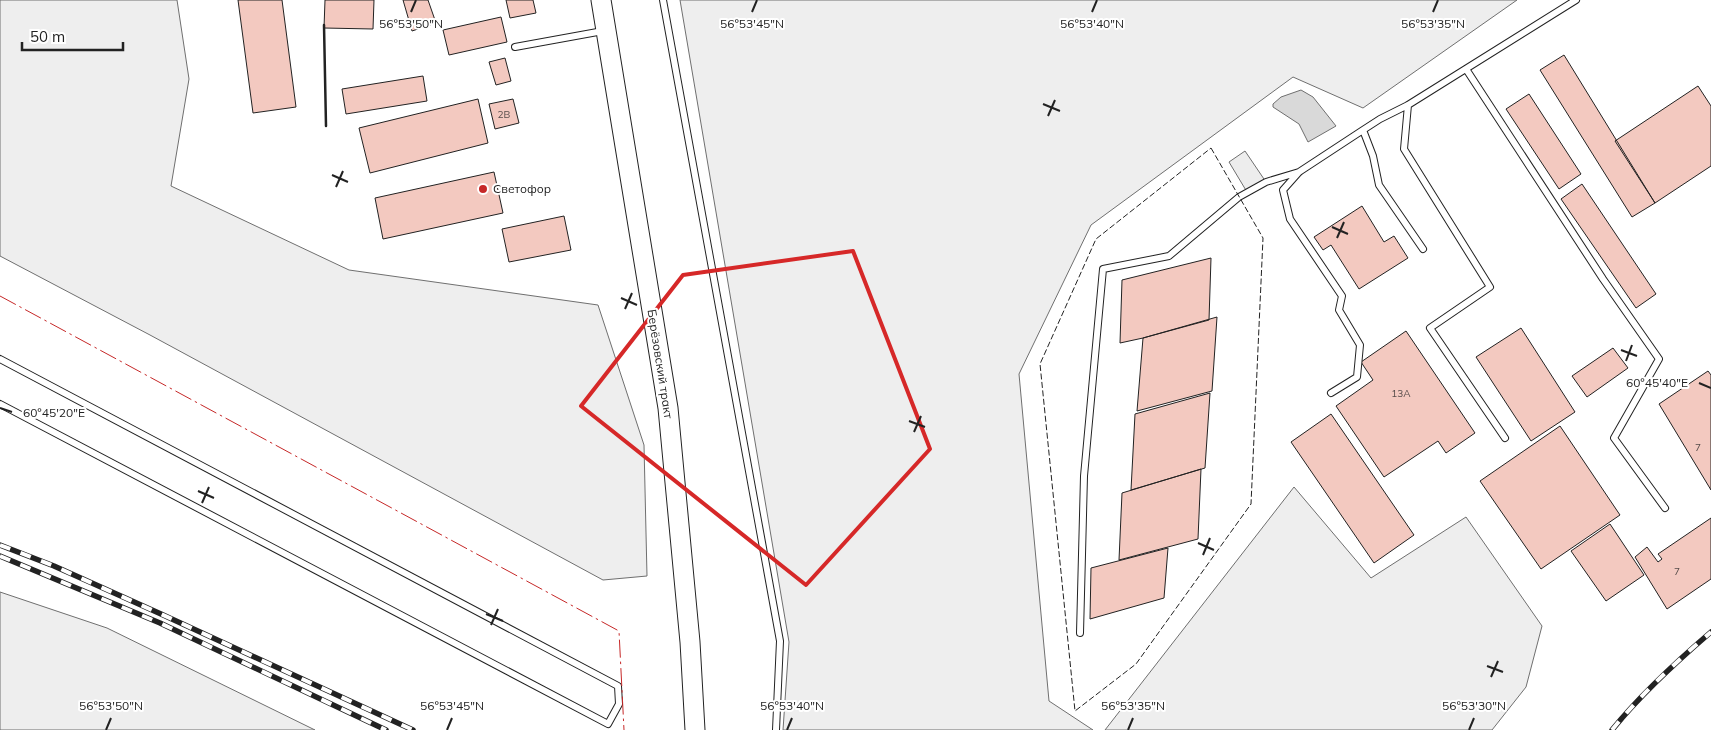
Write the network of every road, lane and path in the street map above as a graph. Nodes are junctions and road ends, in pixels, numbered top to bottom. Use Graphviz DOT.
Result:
graph roads {
  1 [pos="602,0"];
  2 [pos="663,0"];
  3 [pos="1576,0"];
  4 [pos="607,30"];
  5 [pos="515,47"];
  6 [pos="1466,69"];
  7 [pos="1408,105"];
  8 [pos="1363,130"];
  9 [pos="1299,172"];
  10 [pos="1423,249"];
  11 [pos="0,359"];
  12 [pos="1331,393"];
  13 [pos="0,404"];
  14 [pos="1504,438"];
  15 [pos="1665,508"];
  16 [pos="1080,633"];
  17 [pos="607,727"];
  18 [pos="696,730"];
  19 [pos="776,730"];
  1 -- 4 [label="main road, Берёзовский тракт"];
  2 -- 19 [label="lane"];
  3 -- 6 [label="lane"];
  4 -- 5 [label="lane"];
  4 -- 18 [label="main road, Берёзовский тракт"];
  6 -- 7 [label="lane"];
  6 -- 15 [label="lane"];
  7 -- 8 [label="lane"];
  7 -- 14 [label="lane"];
  8 -- 9 [label="lane"];
  8 -- 10 [label="lane"];
  9 -- 12 [label="lane"];
  9 -- 16 [label="lane"];
  11 -- 17 [label="lane"];
  13 -- 17 [label="lane"];
}
